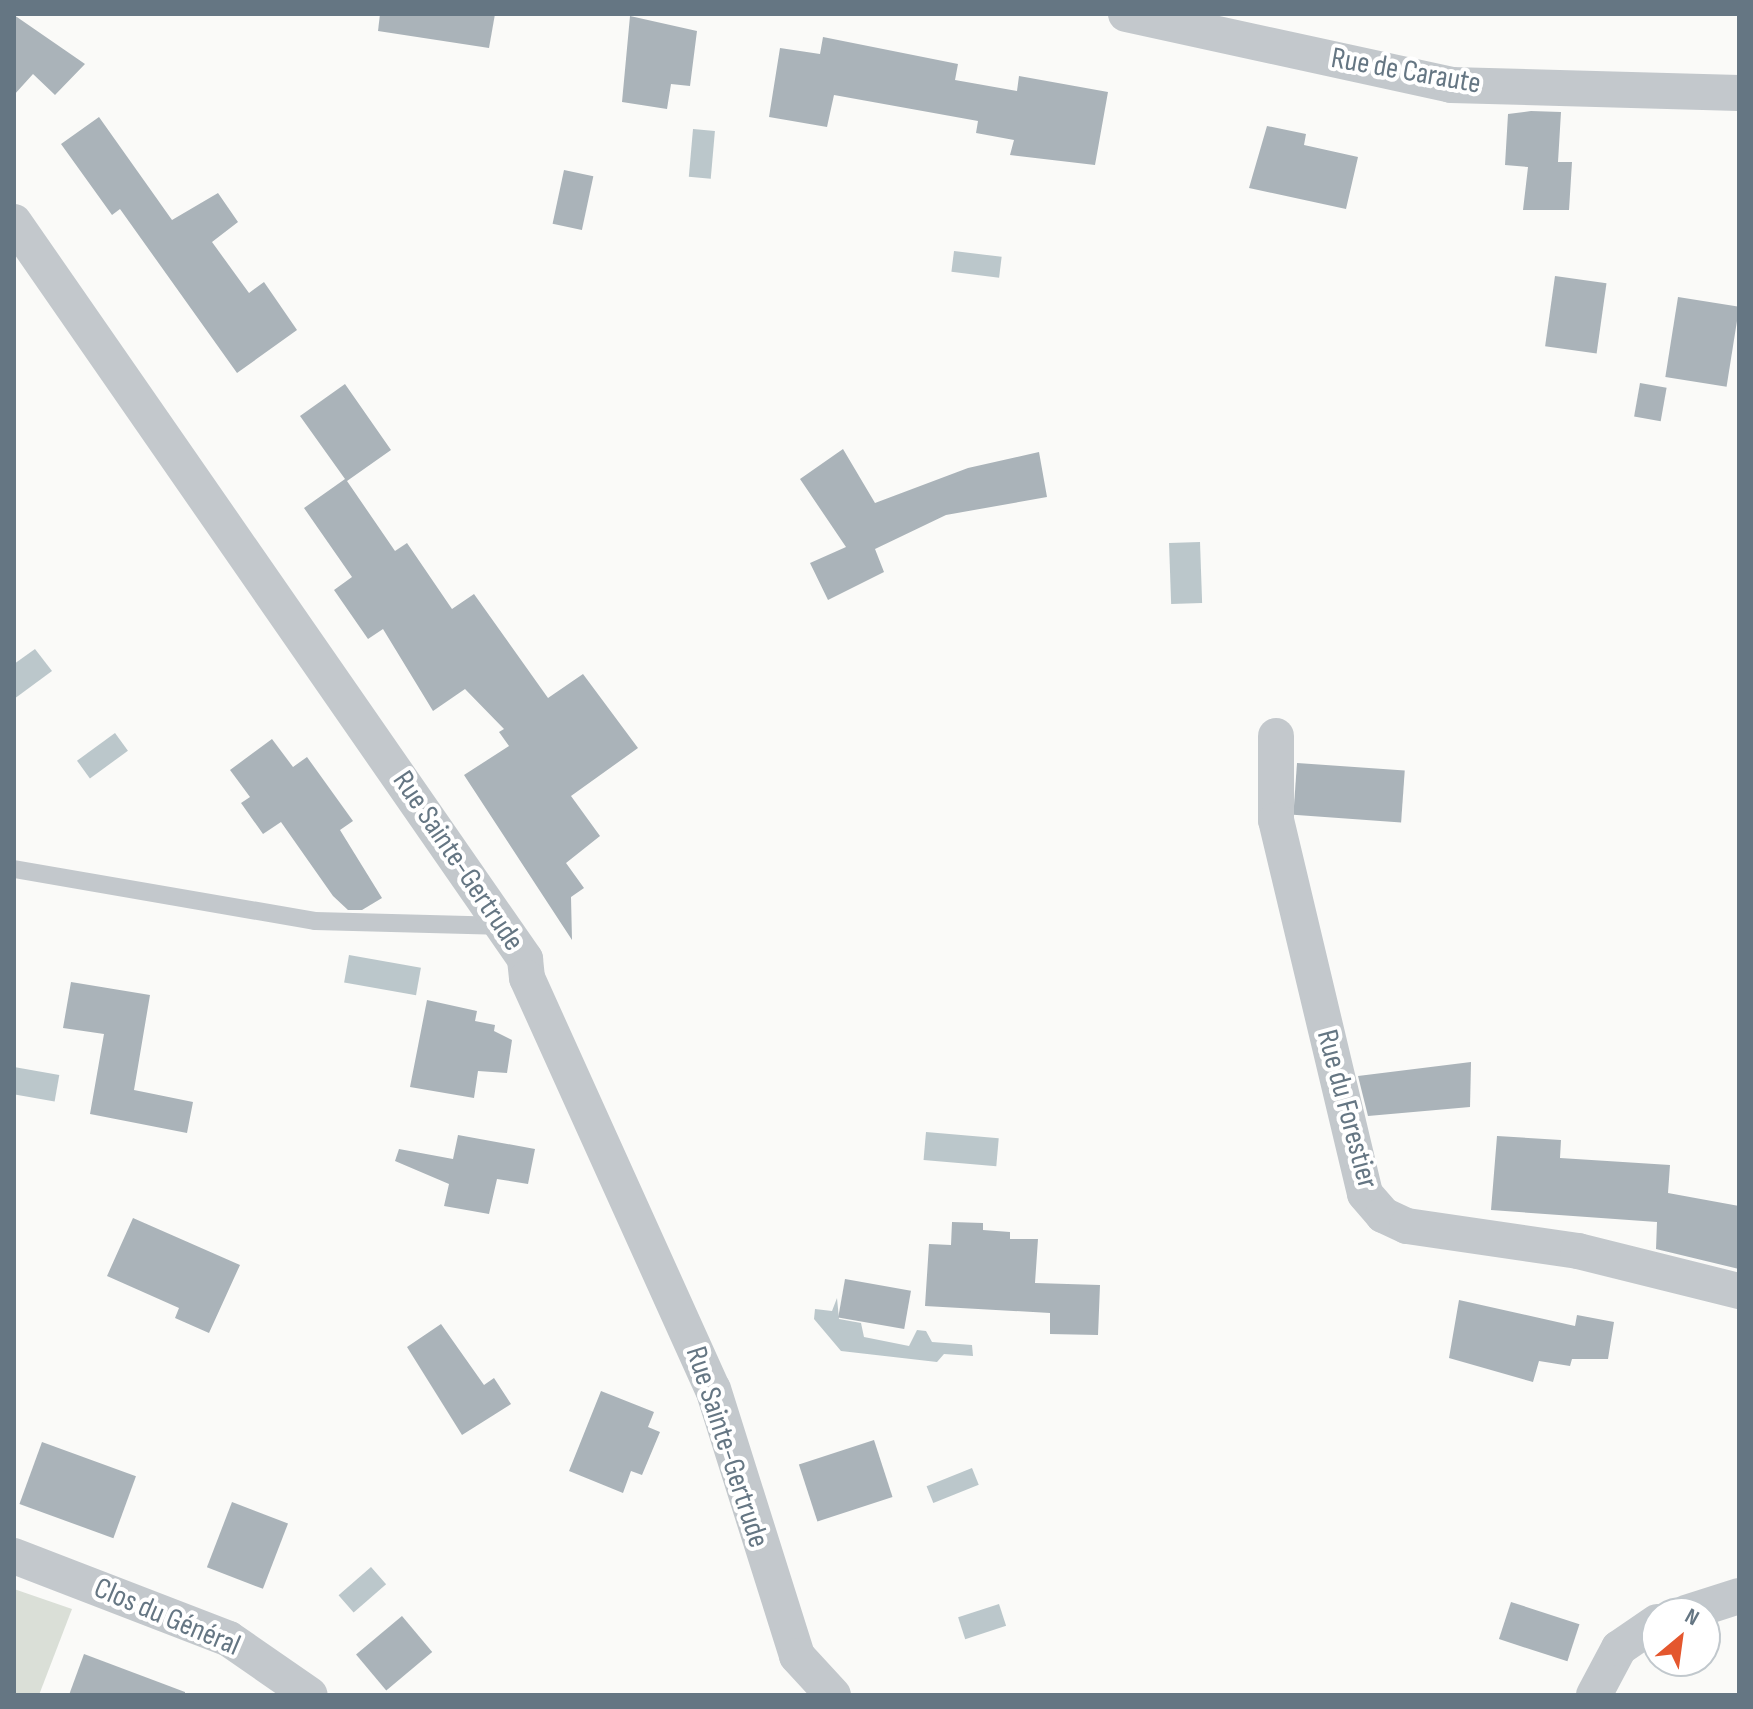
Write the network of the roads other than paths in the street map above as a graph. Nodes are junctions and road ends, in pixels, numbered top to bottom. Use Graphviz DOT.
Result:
graph roads {
  1 [pos="1126,14"];
  2 [pos="1739,93"];
  3 [pos="14,222"];
  4 [pos="1276,736"];
  5 [pos="14,869"];
  6 [pos="506,926"];
  7 [pos="1739,1291"];
  8 [pos="14,1556"];
  9 [pos="1641,1633"];
  10 [pos="310,1695"];
  11 [pos="833,1695"];
  12 [pos="1594,1695"];
  1 -- 2 [label="street, Rue de Caraute"];
  3 -- 6 [label="street, Rue Sainte-Gertrude"];
  4 -- 7 [label="street, Rue du Forestier"];
  5 -- 6 [label="lane"];
  6 -- 11 [label="street, Rue Sainte-Gertrude"];
  8 -- 10 [label="street, Clos du Général"];
  9 -- 12 [label="street"];
}
